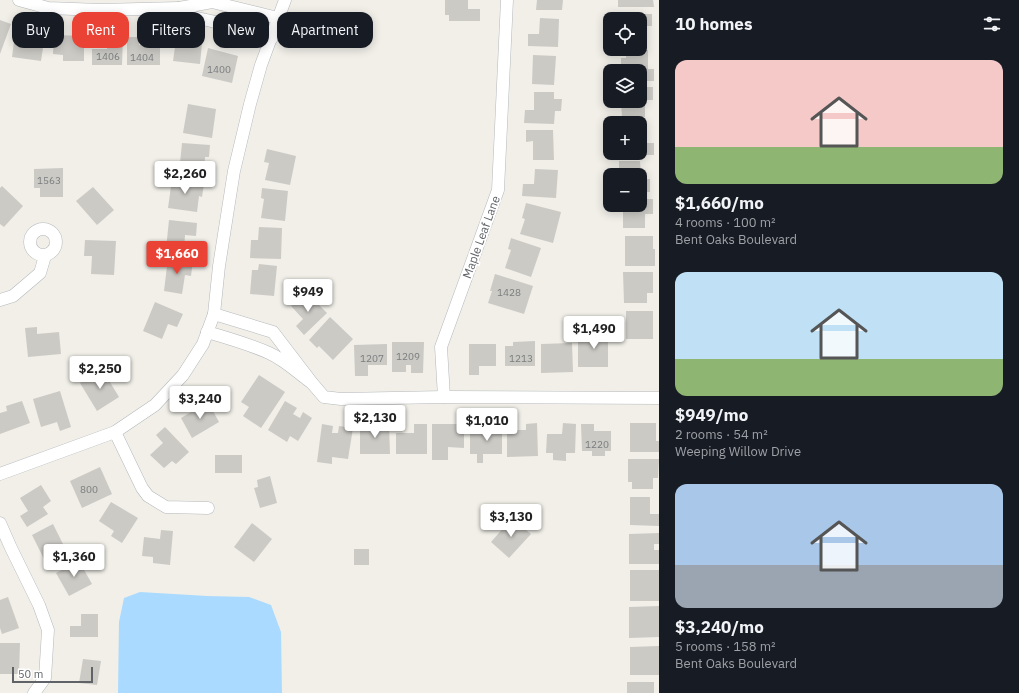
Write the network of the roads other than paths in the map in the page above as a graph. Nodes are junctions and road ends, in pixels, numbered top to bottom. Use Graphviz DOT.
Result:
graph roads {
  1 [pos="19,0"];
  2 [pos="285,0"];
  3 [pos="507,0"];
  4 [pos="142,4"];
  5 [pos="179,8"];
  6 [pos="280,12"];
  7 [pos="277,18"];
  8 [pos="277,21"];
  9 [pos="272,38"];
  10 [pos="45,256"];
  11 [pos="0,300"];
  12 [pos="214,314"];
  13 [pos="207,332"];
  14 [pos="312,383"];
  15 [pos="444,397"];
  16 [pos="659,398"];
  17 [pos="115,432"];
  18 [pos="0,474"];
  19 [pos="208,508"];
  20 [pos="0,523"];
  21 [pos="34,693"];
  1 -- 4 [label="street"];
  2 -- 6 [label="street"];
  3 -- 15 [label="street, Maple Leaf Lane"];
  4 -- 5 [label="street"];
  5 -- 7 [label="street"];
  5 -- 9 [label="street"];
  8 -- 9 [label="street"];
  9 -- 12 [label="street"];
  10 -- 11 [label="street"];
  12 -- 13 [label="street"];
  12 -- 14 [label="street"];
  13 -- 14 [label="street"];
  13 -- 17 [label="street"];
  14 -- 15 [label="street"];
  15 -- 16 [label="street"];
  17 -- 18 [label="street"];
  17 -- 19 [label="street"];
  20 -- 21 [label="street"];
}
